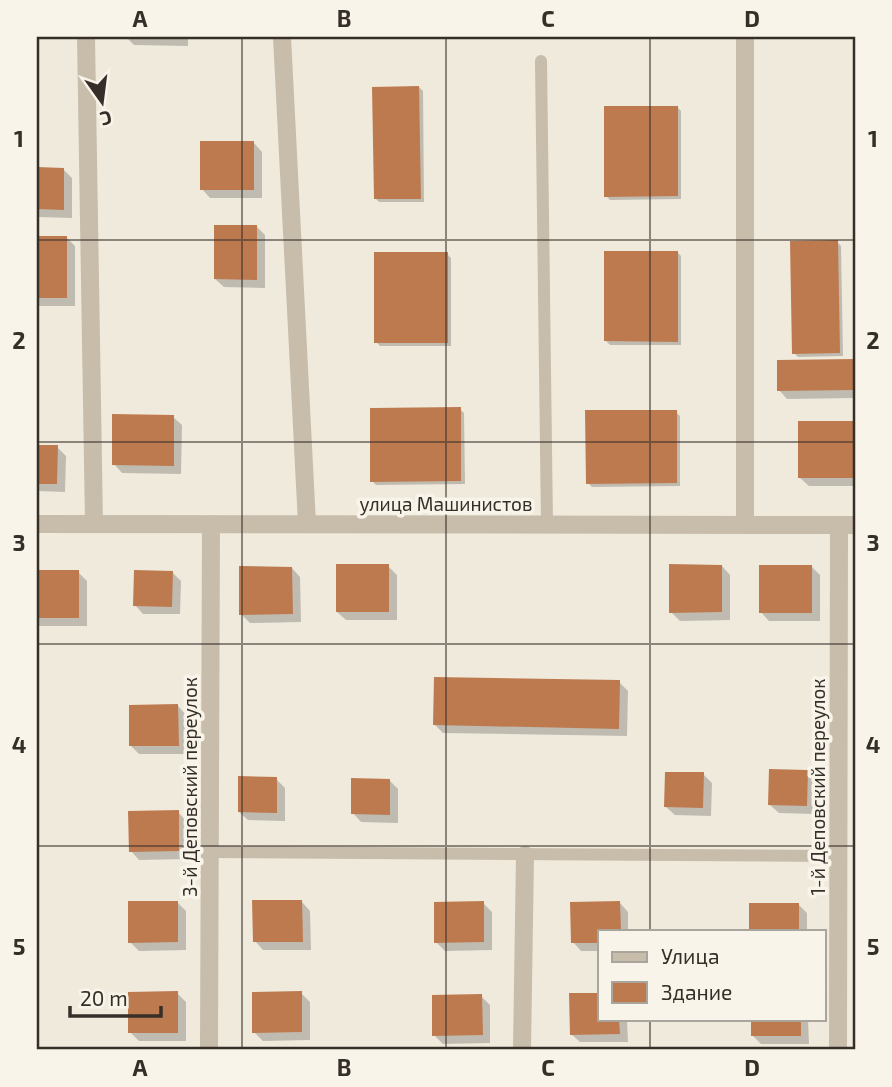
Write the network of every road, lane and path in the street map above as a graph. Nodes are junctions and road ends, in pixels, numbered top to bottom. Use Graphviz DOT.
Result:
graph roads {
  1 [pos="86,37"];
  2 [pos="282,37"];
  3 [pos="745,37"];
  4 [pos="541,61"];
  5 [pos="37,524"];
  6 [pos="94,524"];
  7 [pos="211,524"];
  8 [pos="307,524"];
  9 [pos="547,525"];
  10 [pos="745,525"];
  11 [pos="847,525"];
  12 [pos="210,852"];
  13 [pos="525,855"];
  14 [pos="838,856"];
  15 [pos="209,1050"];
  16 [pos="522,1050"];
  17 [pos="838,1050"];
  1 -- 6 [label="street"];
  2 -- 8 [label="street"];
  3 -- 10 [label="street"];
  4 -- 9 [label="lane"];
  5 -- 6 [label="street, улица Машинистов"];
  6 -- 7 [label="street, улица Машинистов"];
  7 -- 8 [label="street, улица Машинистов"];
  7 -- 12 [label="street, 3-й Деповский переулок"];
  8 -- 9 [label="street, улица Машинистов"];
  9 -- 10 [label="street, улица Машинистов"];
  10 -- 11 [label="street, улица Машинистов"];
  11 -- 14 [label="street, 1-й Деповский переулок"];
  12 -- 13 [label="lane"];
  12 -- 15 [label="street, 3-й Деповский переулок"];
  13 -- 14 [label="lane"];
  13 -- 16 [label="street"];
  14 -- 17 [label="street, 1-й Деповский переулок"];
}
